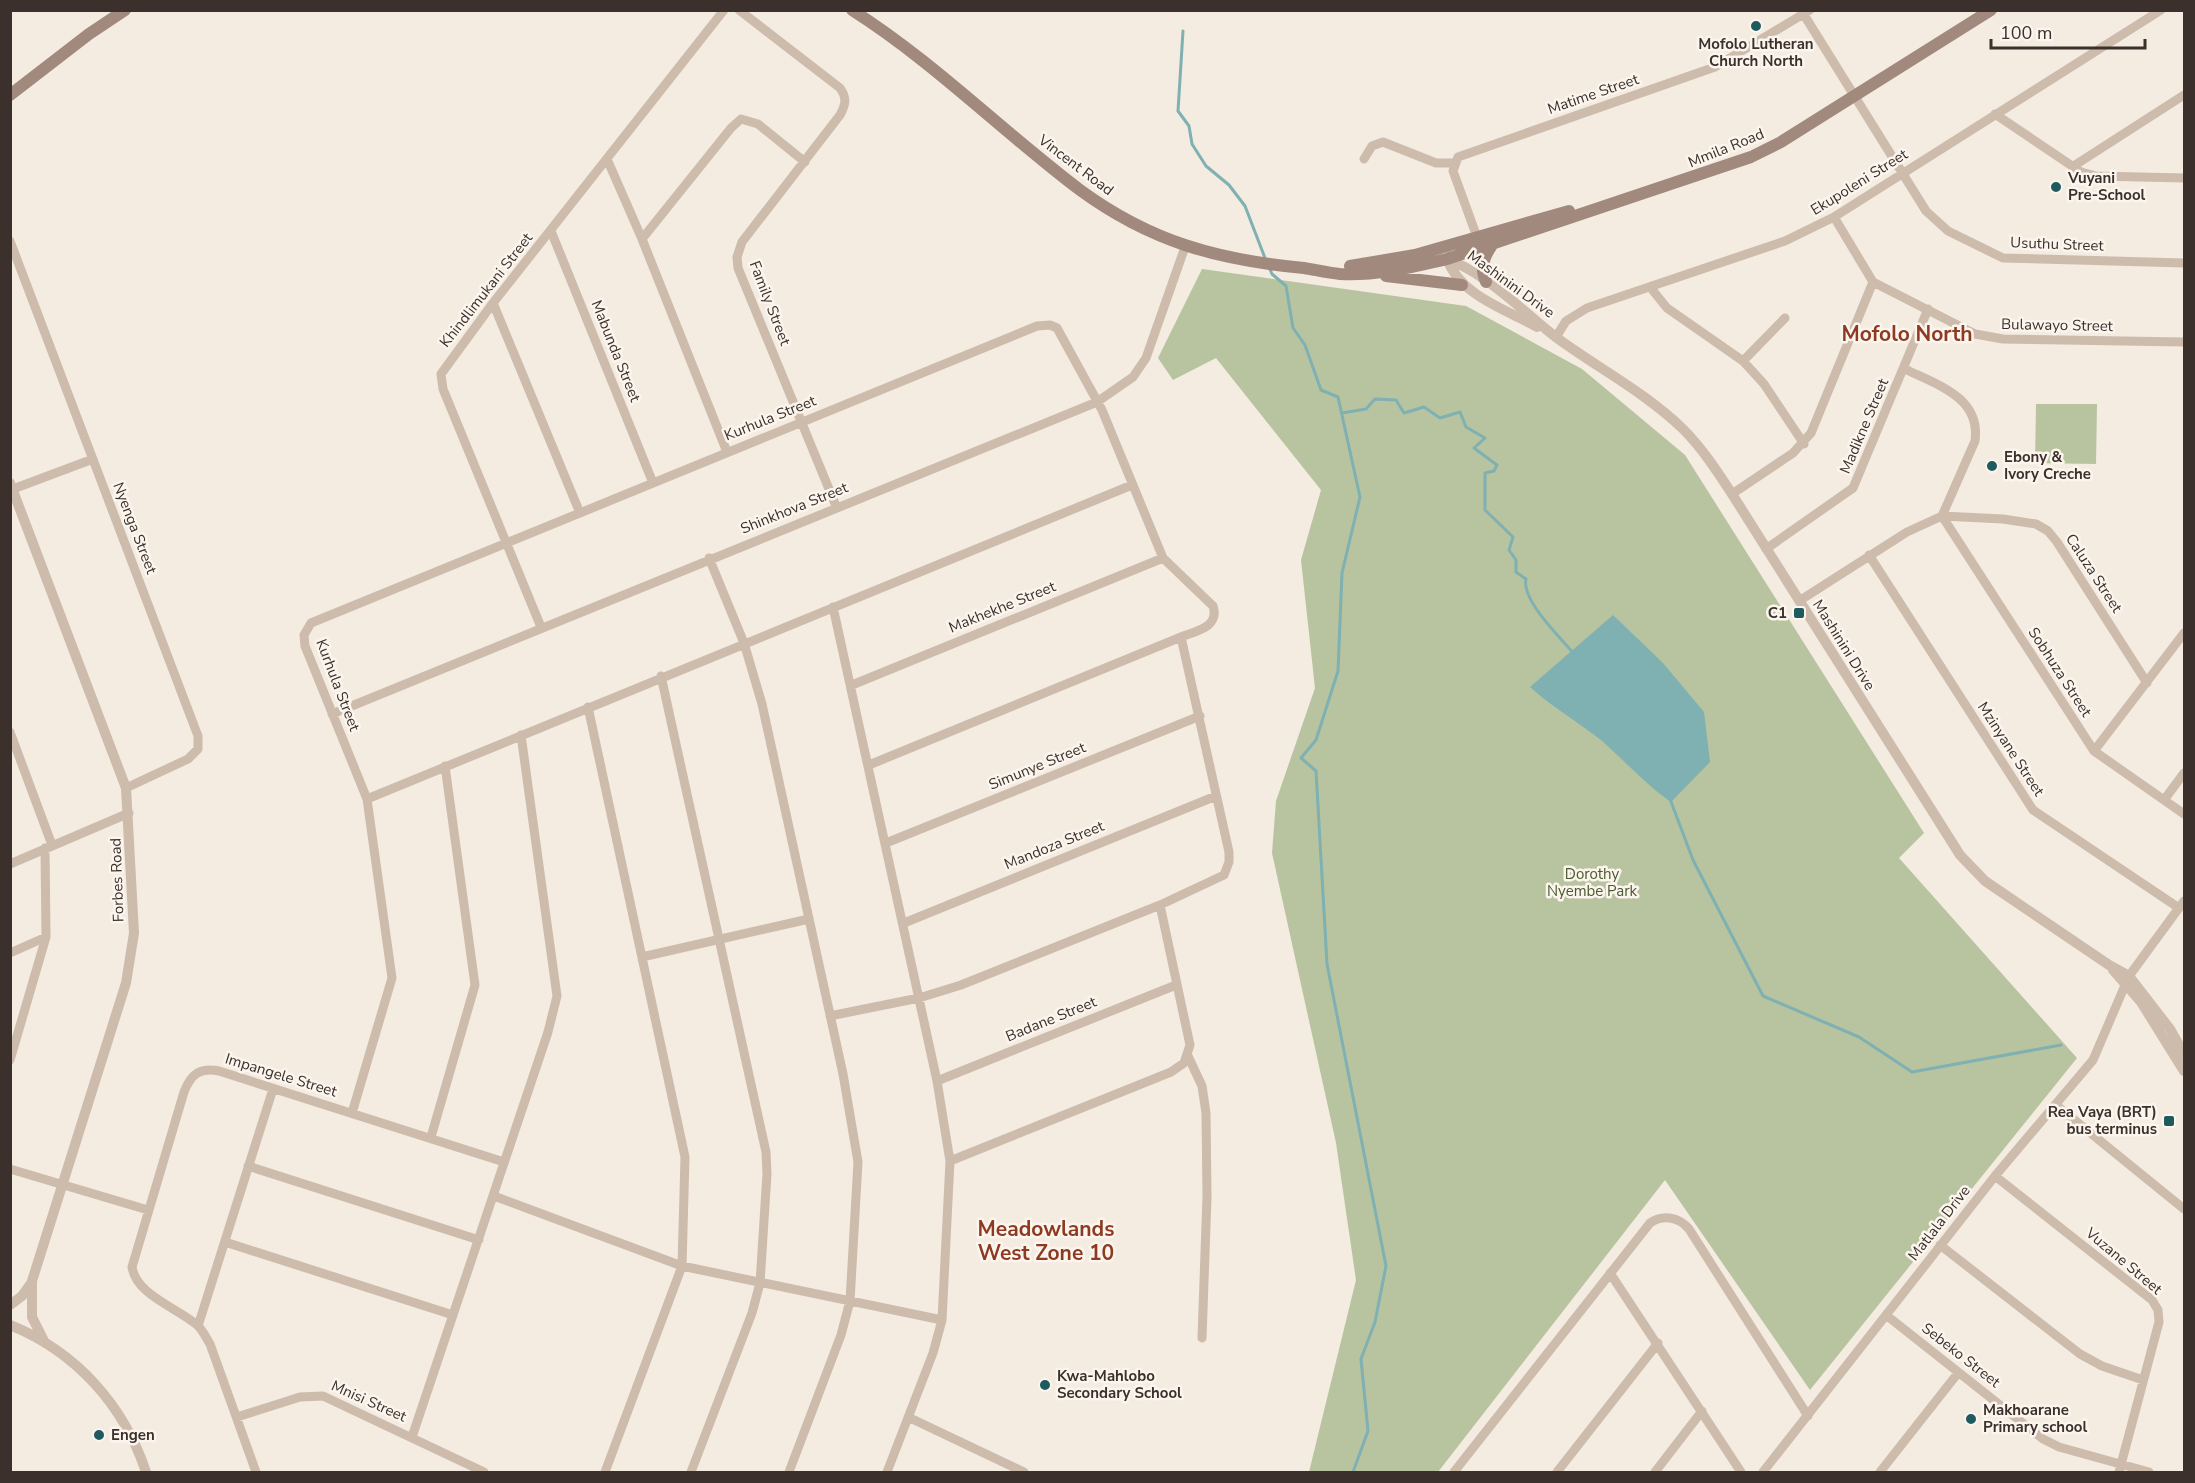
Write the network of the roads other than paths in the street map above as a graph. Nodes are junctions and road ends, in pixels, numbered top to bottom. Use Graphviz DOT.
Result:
graph roads {
  1 [pos="125,10"];
  2 [pos="723,10"];
  3 [pos="740,10"];
  4 [pos="852,10"];
  5 [pos="1977,10"];
  6 [pos="1991,10"];
  7 [pos="2161,10"];
  8 [pos="1805,12"];
  9 [pos="30,80"];
  10 [pos="1852,94"];
  11 [pos="10,95"];
  12 [pos="2184,95"];
  13 [pos="10,104"];
  14 [pos="1995,114"];
  15 [pos="607,159"];
  16 [pos="1364,159"];
  17 [pos="805,162"];
  18 [pos="1454,163"];
  19 [pos="2072,166"];
  20 [pos="1902,173"];
  21 [pos="1687,177"];
  22 [pos="2184,178"];
  23 [pos="1834,218"];
  24 [pos="551,231"];
  25 [pos="1477,237"];
  26 [pos="642,240"];
  27 [pos="10,241"];
  28 [pos="1455,243"];
  29 [pos="1492,245"];
  30 [pos="1185,247"];
  31 [pos="1447,259"];
  32 [pos="1379,263"];
  33 [pos="2184,263"];
  34 [pos="1316,270"];
  35 [pos="1367,273"];
  36 [pos="1486,282"];
  37 [pos="1873,282"];
  38 [pos="1462,285"];
  39 [pos="1650,287"];
  40 [pos="493,303"];
  41 [pos="1928,309"];
  42 [pos="1785,318"];
  43 [pos="1556,337"];
  44 [pos="2184,342"];
  45 [pos="1743,361"];
  46 [pos="1905,369"];
  47 [pos="1097,402"];
  48 [pos="801,422"];
  49 [pos="1804,444"];
  50 [pos="727,452"];
  51 [pos="93,459"];
  52 [pos="653,483"];
  53 [pos="1132,485"];
  54 [pos="12,486"];
  55 [pos="1732,494"];
  56 [pos="836,506"];
  57 [pos="580,513"];
  58 [pos="1942,516"];
  59 [pos="506,542"];
  60 [pos="1766,549"];
  61 [pos="1869,555"];
  62 [pos="709,558"];
  63 [pos="1163,558"];
  64 [pos="1798,602"];
  65 [pos="833,607"];
  66 [pos="541,627"];
  67 [pos="2184,633"];
  68 [pos="1181,638"];
  69 [pos="744,643"];
  70 [pos="661,676"];
  71 [pos="2147,682"];
  72 [pos="852,685"];
  73 [pos="588,707"];
  74 [pos="332,714"];
  75 [pos="1200,716"];
  76 [pos="10,732"];
  77 [pos="521,735"];
  78 [pos="2094,751"];
  79 [pos="869,765"];
  80 [pos="445,766"];
  81 [pos="2184,773"];
  82 [pos="126,788"];
  83 [pos="1216,796"];
  84 [pos="367,799"];
  85 [pos="2163,800"];
  86 [pos="129,813"];
  87 [pos="2184,814"];
  88 [pos="886,843"];
  89 [pos="49,846"];
  90 [pos="10,864"];
  91 [pos="1160,905"];
  92 [pos="2182,905"];
  93 [pos="809,919"];
  94 [pos="903,923"];
  95 [pos="46,937"];
  96 [pos="721,939"];
  97 [pos="10,953"];
  98 [pos="642,957"];
  99 [pos="2127,981"];
  100 [pos="1176,985"];
  101 [pos="920,998"];
  102 [pos="830,1016"];
  103 [pos="14,1041"];
  104 [pos="2184,1054"];
  105 [pos="1188,1056"];
  106 [pos="10,1060"];
  107 [pos="2184,1071"];
  108 [pos="937,1081"];
  109 [pos="273,1089"];
  110 [pos="2056,1105"];
  111 [pos="352,1113"];
  112 [pos="431,1137"];
  113 [pos="950,1161"];
  114 [pos="504,1162"];
  115 [pos="248,1166"];
  116 [pos="10,1170"];
  117 [pos="1995,1176"];
  118 [pos="61,1185"];
  119 [pos="494,1196"];
  120 [pos="2184,1209"];
  121 [pos="148,1210"];
  122 [pos="479,1240"];
  123 [pos="225,1242"];
  124 [pos="1940,1245"];
  125 [pos="681,1266"];
  126 [pos="1610,1272"];
  127 [pos="32,1281"];
  128 [pos="760,1282"];
  129 [pos="850,1301"];
  130 [pos="10,1305"];
  131 [pos="453,1315"];
  132 [pos="1886,1316"];
  133 [pos="942,1320"];
  134 [pos="10,1325"];
  135 [pos="198,1326"];
  136 [pos="1202,1338"];
  137 [pos="1658,1342"];
  138 [pos="45,1343"];
  139 [pos="1958,1373"];
  140 [pos="2143,1380"];
  141 [pos="1702,1412"];
  142 [pos="1808,1416"];
  143 [pos="237,1417"];
  144 [pos="908,1417"];
  145 [pos="412,1437"];
  146 [pos="2120,1469"];
  147 [pos="146,1473"];
  148 [pos="256,1473"];
  149 [pos="484,1473"];
  150 [pos="605,1473"];
  151 [pos="691,1473"];
  152 [pos="789,1473"];
  153 [pos="887,1473"];
  154 [pos="1024,1473"];
  155 [pos="1454,1473"];
  156 [pos="1557,1473"];
  157 [pos="1655,1473"];
  158 [pos="1741,1473"];
  159 [pos="1763,1473"];
  160 [pos="1880,1473"];
  161 [pos="2149,1473"];
  1 -- 9 [label="main road"];
  2 -- 15 [label="street, Khindlimukani Street"];
  3 -- 17 [label="street, Family Street"];
  4 -- 30 [label="main road, Vincent Road"];
  5 -- 10 [label="main road, Mmila Road"];
  6 -- 10 [label="main road, Mmila Road"];
  7 -- 14 [label="street, Ekupoleni Street"];
  8 -- 10 [label="street, Usuthu Street"];
  8 -- 18 [label="street, Matime Street"];
  9 -- 11 [label="main road"];
  9 -- 13 [label="main road"];
  10 -- 20 [label="street, Usuthu Street"];
  10 -- 21 [label="main road, Mmila Road"];
  12 -- 19 [label="street"];
  14 -- 19 [label="street"];
  14 -- 20 [label="street, Ekupoleni Street"];
  15 -- 24 [label="street, Khindlimukani Street"];
  15 -- 26 [label="street"];
  16 -- 18 [label="street"];
  17 -- 26 [label="street"];
  17 -- 48 [label="street, Family Street"];
  18 -- 25 [label="street"];
  19 -- 22 [label="street"];
  20 -- 23 [label="street, Ekupoleni Street"];
  20 -- 33 [label="street, Usuthu Street"];
  21 -- 25 [label="main road, Mmila Road"];
  21 -- 29 [label="main road, Mmila Road"];
  23 -- 37 [label="street"];
  23 -- 39 [label="street, Ekupoleni Street"];
  24 -- 40 [label="street, Khindlimukani Street"];
  24 -- 52 [label="street, Mabunda Street"];
  25 -- 28 [label="main road, Mmila Road"];
  26 -- 50 [label="street"];
  27 -- 51 [label="street, Nyenga Street"];
  28 -- 31 [label="street, Mashinini Drive"];
  28 -- 32 [label="main road, Vincent Road"];
  29 -- 31 [label="main road, Mmila Road"];
  29 -- 36 [label="main road"];
  30 -- 34 [label="main road, Vincent Road"];
  30 -- 47 [label="street, Shinkhova Street"];
  31 -- 32 [label="street, Mashinini Drive"];
  31 -- 35 [label="main road, Vincent Road"];
  31 -- 36 [label="street, Mashinini Drive"];
  31 -- 38 [label="street, Mashinini Drive"];
  32 -- 34 [label="main road, Vincent Road"];
  34 -- 35 [label="main road, Vincent Road"];
  35 -- 38 [label="main road"];
  36 -- 43 [label="street, Mashinini Drive"];
  37 -- 41 [label="street, Bulawayo Street"];
  37 -- 49 [label="street"];
  38 -- 43 [label="street, Mashinini Drive"];
  39 -- 43 [label="street, Ekupoleni Street"];
  39 -- 45 [label="street"];
  40 -- 57 [label="street"];
  40 -- 59 [label="street, Khindlimukani Street"];
  41 -- 44 [label="street, Bulawayo Street"];
  41 -- 46 [label="street, Madikne Street"];
  42 -- 45 [label="street"];
  43 -- 55 [label="street, Mashinini Drive"];
  45 -- 49 [label="street"];
  46 -- 58 [label="street"];
  46 -- 60 [label="street, Madikne Street"];
  47 -- 48 [label="street, Kurhula Street"];
  47 -- 53 [label="street, Kurhula Street"];
  47 -- 56 [label="street, Shinkhova Street"];
  48 -- 50 [label="street, Kurhula Street"];
  48 -- 56 [label="street, Family Street"];
  49 -- 55 [label="street"];
  50 -- 52 [label="street, Kurhula Street"];
  51 -- 54 [label="street"];
  51 -- 82 [label="street, Nyenga Street"];
  52 -- 57 [label="street, Kurhula Street"];
  53 -- 63 [label="street, Kurhula Street"];
  53 -- 65 [label="street"];
  54 -- 82 [label="street, Forbes Road"];
  55 -- 60 [label="street, Mashinini Drive"];
  56 -- 62 [label="street, Shinkhova Street"];
  57 -- 59 [label="street, Kurhula Street"];
  58 -- 61 [label="street, Caluza Street"];
  58 -- 71 [label="street, Caluza Street"];
  58 -- 78 [label="street, Sobhuza Street"];
  59 -- 66 [label="street, Khindlimukani Street"];
  59 -- 74 [label="street, Kurhula Street"];
  60 -- 64 [label="street, Mashinini Drive"];
  61 -- 64 [label="street, Caluza Street"];
  61 -- 92 [label="street, Mzinyane Street"];
  62 -- 66 [label="street, Shinkhova Street"];
  62 -- 69 [label="street"];
  63 -- 68 [label="street, Kurhula Street"];
  63 -- 72 [label="street, Makhekhe Street"];
  64 -- 99 [label="street, Mashinini Drive"];
  65 -- 69 [label="street"];
  65 -- 72 [label="street"];
  66 -- 74 [label="street, Shinkhova Street"];
  67 -- 71 [label="street"];
  68 -- 75 [label="street"];
  68 -- 79 [label="street, Kurhula Street"];
  69 -- 70 [label="street"];
  69 -- 93 [label="street"];
  70 -- 73 [label="street"];
  70 -- 96 [label="street"];
  71 -- 78 [label="street"];
  72 -- 79 [label="street"];
  73 -- 77 [label="street"];
  73 -- 98 [label="street"];
  74 -- 84 [label="street, Kurhula Street"];
  75 -- 83 [label="street"];
  75 -- 88 [label="street, Simunye Street"];
  76 -- 89 [label="street"];
  77 -- 80 [label="street"];
  77 -- 114 [label="street"];
  78 -- 85 [label="street, Sobhuza Street"];
  79 -- 88 [label="street"];
  80 -- 84 [label="street"];
  80 -- 112 [label="street"];
  81 -- 85 [label="street"];
  82 -- 86 [label="street, Forbes Road"];
  83 -- 91 [label="street"];
  83 -- 94 [label="street, Mandoza Street"];
  84 -- 111 [label="street, Kurhula Street"];
  85 -- 87 [label="street, Sobhuza Street"];
  86 -- 89 [label="street"];
  86 -- 118 [label="street, Forbes Road"];
  88 -- 94 [label="street"];
  89 -- 90 [label="street"];
  89 -- 95 [label="street"];
  91 -- 100 [label="street"];
  91 -- 101 [label="street"];
  92 -- 99 [label="street, Matlala Drive"];
  93 -- 96 [label="street"];
  93 -- 102 [label="street"];
  94 -- 101 [label="street"];
  95 -- 97 [label="street"];
  95 -- 103 [label="street"];
  96 -- 98 [label="street"];
  96 -- 128 [label="street"];
  98 -- 125 [label="street"];
  99 -- 104 [label="street"];
  99 -- 107 [label="street"];
  99 -- 110 [label="street, Matlala Drive"];
  100 -- 105 [label="street"];
  100 -- 108 [label="street, Badane Street"];
  101 -- 102 [label="street"];
  101 -- 108 [label="street"];
  102 -- 129 [label="street"];
  103 -- 106 [label="street"];
  105 -- 113 [label="street"];
  105 -- 136 [label="street"];
  108 -- 113 [label="street"];
  109 -- 111 [label="street, Impangele Street"];
  109 -- 115 [label="street"];
  109 -- 121 [label="street, Impangele Street"];
  110 -- 117 [label="street, Matlala Drive"];
  110 -- 120 [label="street"];
  111 -- 112 [label="street, Impangele Street"];
  112 -- 114 [label="street, Impangele Street"];
  113 -- 133 [label="street"];
  114 -- 119 [label="street"];
  115 -- 122 [label="street"];
  115 -- 123 [label="street"];
  116 -- 118 [label="street"];
  117 -- 124 [label="street, Matlala Drive"];
  117 -- 140 [label="street, Vuzane Street"];
  118 -- 121 [label="street"];
  118 -- 127 [label="street, Forbes Road"];
  119 -- 122 [label="street"];
  119 -- 125 [label="street"];
  121 -- 135 [label="street, Impangele Street"];
  122 -- 131 [label="street"];
  123 -- 131 [label="street"];
  123 -- 135 [label="street"];
  124 -- 132 [label="street, Matlala Drive"];
  124 -- 140 [label="street"];
  125 -- 128 [label="street"];
  125 -- 150 [label="street"];
  126 -- 137 [label="street"];
  126 -- 142 [label="street"];
  126 -- 155 [label="street"];
  127 -- 130 [label="street, Forbes Road"];
  127 -- 138 [label="street, Forbes Road"];
  128 -- 129 [label="street"];
  128 -- 151 [label="street"];
  129 -- 133 [label="street"];
  129 -- 152 [label="street"];
  131 -- 145 [label="street"];
  132 -- 139 [label="street, Sebeko Street"];
  132 -- 142 [label="street, Matlala Drive"];
  133 -- 144 [label="street"];
  134 -- 138 [label="street"];
  135 -- 143 [label="street"];
  137 -- 141 [label="street"];
  137 -- 156 [label="street"];
  138 -- 147 [label="street"];
  139 -- 146 [label="street, Sebeko Street"];
  139 -- 160 [label="street"];
  140 -- 146 [label="street, Vuzane Street"];
  141 -- 157 [label="street"];
  141 -- 158 [label="street"];
  142 -- 159 [label="street, Matlala Drive"];
  143 -- 145 [label="street, Mnisi Street"];
  143 -- 148 [label="street"];
  144 -- 153 [label="street"];
  144 -- 154 [label="street"];
  145 -- 149 [label="street, Mnisi Street"];
  146 -- 161 [label="street, Sebeko Street"];
}
